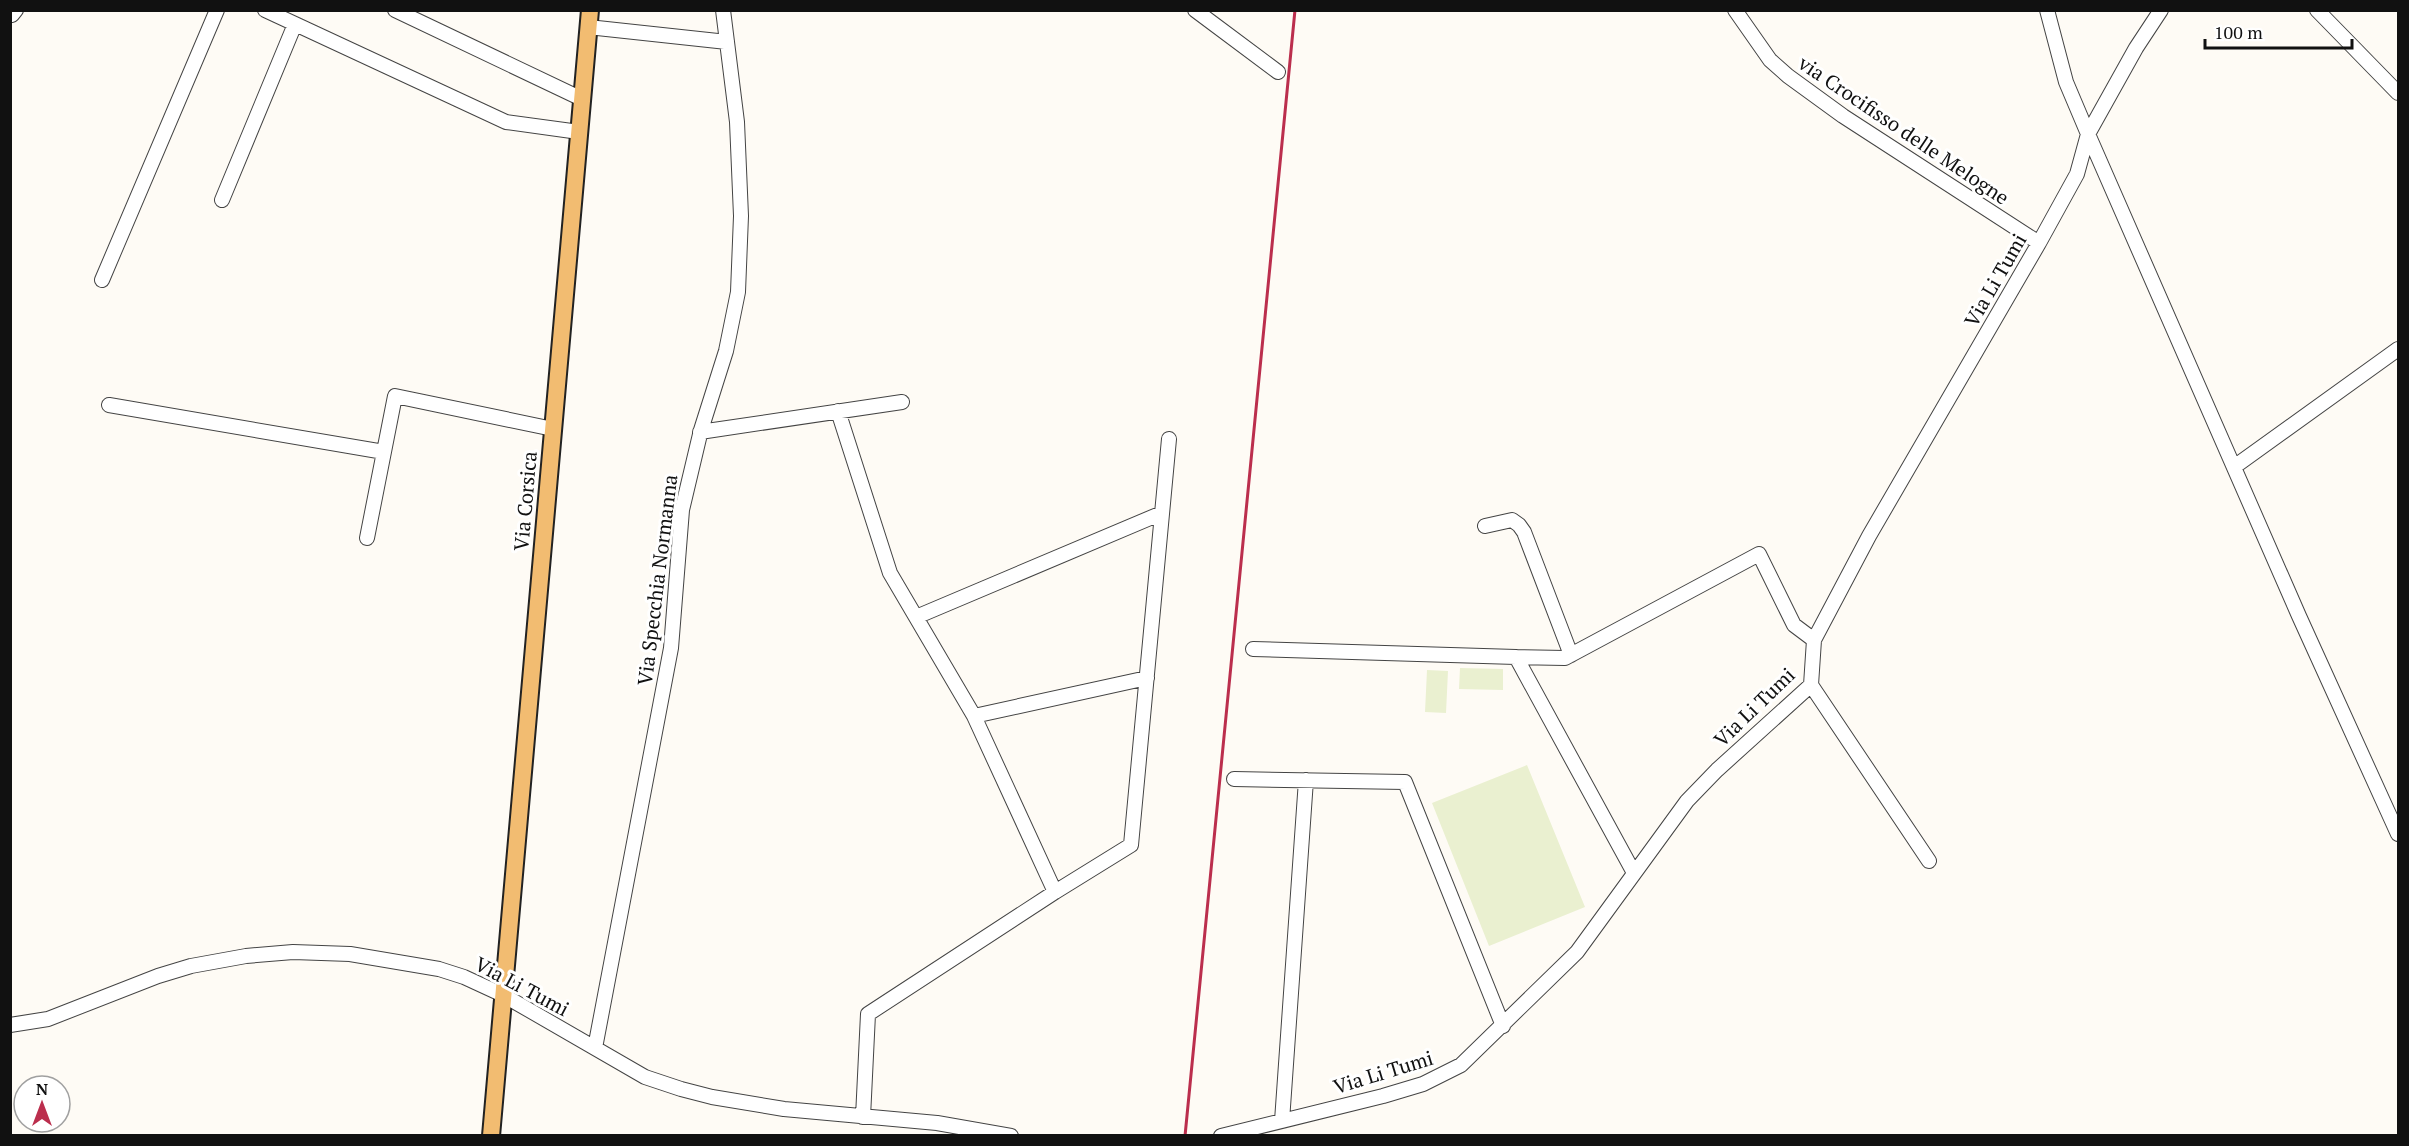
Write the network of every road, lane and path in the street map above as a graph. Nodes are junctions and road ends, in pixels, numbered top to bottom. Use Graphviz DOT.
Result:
graph roads {
  1 [pos="217,10"];
  2 [pos="265,10"];
  3 [pos="395,10"];
  4 [pos="723,10"];
  5 [pos="1195,10"];
  6 [pos="1735,10"];
  7 [pos="2047,10"];
  8 [pos="2161,10"];
  9 [pos="2317,10"];
  10 [pos="1213,16"];
  11 [pos="589,19"];
  12 [pos="295,24"];
  13 [pos="727,42"];
  14 [pos="1278,72"];
  15 [pos="2398,93"];
  16 [pos="582,99"];
  17 [pos="579,132"];
  18 [pos="2088,135"];
  19 [pos="222,200"];
  20 [pos="2039,243"];
  21 [pos="102,280"];
  22 [pos="2398,349"];
  23 [pos="902,402"];
  24 [pos="109,405"];
  25 [pos="838,411"];
  26 [pos="553,429"];
  27 [pos="700,432"];
  28 [pos="1169,439"];
  29 [pos="384,452"];
  30 [pos="2234,467"];
  31 [pos="1162,513"];
  32 [pos="1485,526"];
  33 [pos="367,538"];
  34 [pos="916,617"];
  35 [pos="1814,640"];
  36 [pos="1252,650"];
  37 [pos="1571,655"];
  38 [pos="1516,657"];
  39 [pos="1147,678"];
  40 [pos="1811,685"];
  41 [pos="974,716"];
  42 [pos="1233,779"];
  43 [pos="1306,780"];
  44 [pos="2398,834"];
  45 [pos="1929,861"];
  46 [pos="1634,873"];
  47 [pos="1055,892"];
  48 [pos="503,995"];
  49 [pos="10,1025"];
  50 [pos="1503,1026"];
  51 [pos="595,1048"];
  52 [pos="863,1117"];
  53 [pos="1282,1121"];
  54 [pos="491,1136"];
  55 [pos="1011,1136"];
  56 [pos="1221,1136"];
  1 -- 21 [label="street"];
  2 -- 12 [label="street"];
  3 -- 16 [label="street"];
  4 -- 13 [label="street, Via Specchia Normanna"];
  5 -- 10 [label="street"];
  6 -- 20 [label="street, via Crocifisso delle Melogne"];
  7 -- 18 [label="street"];
  8 -- 18 [label="street, Via Li Tumi"];
  9 -- 15 [label="street"];
  10 -- 14 [label="street"];
  11 -- 13 [label="street"];
  11 -- 16 [label="main road, Via Corsica"];
  12 -- 17 [label="street"];
  12 -- 19 [label="street"];
  13 -- 27 [label="street, Via Specchia Normanna"];
  16 -- 17 [label="main road, Via Corsica"];
  17 -- 26 [label="main road, Via Corsica"];
  18 -- 20 [label="street, Via Li Tumi"];
  18 -- 30 [label="street"];
  20 -- 35 [label="street, Via Li Tumi"];
  22 -- 30 [label="street"];
  23 -- 25 [label="street"];
  24 -- 29 [label="street"];
  25 -- 27 [label="street"];
  25 -- 34 [label="street"];
  26 -- 29 [label="street"];
  26 -- 48 [label="main road, Via Corsica"];
  27 -- 51 [label="street, Via Specchia Normanna"];
  28 -- 31 [label="street"];
  29 -- 33 [label="street"];
  30 -- 44 [label="street"];
  31 -- 34 [label="street"];
  31 -- 39 [label="street"];
  32 -- 37 [label="street"];
  34 -- 41 [label="street"];
  35 -- 37 [label="street"];
  35 -- 40 [label="street, Via Li Tumi"];
  36 -- 38 [label="street"];
  37 -- 38 [label="street"];
  38 -- 46 [label="street"];
  39 -- 41 [label="street"];
  39 -- 47 [label="street"];
  40 -- 45 [label="street"];
  40 -- 46 [label="street, Via Li Tumi"];
  41 -- 47 [label="street"];
  42 -- 43 [label="street"];
  43 -- 50 [label="street"];
  43 -- 53 [label="street"];
  46 -- 50 [label="street, Via Li Tumi"];
  47 -- 52 [label="street"];
  48 -- 49 [label="street, Via Li Tumi"];
  48 -- 51 [label="street, Via Li Tumi"];
  48 -- 54 [label="main road, Via Corsica"];
  50 -- 53 [label="street, Via Li Tumi"];
  51 -- 52 [label="street, Via Li Tumi"];
  52 -- 55 [label="street, Via Li Tumi"];
  53 -- 56 [label="street, Via Li Tumi"];
}
